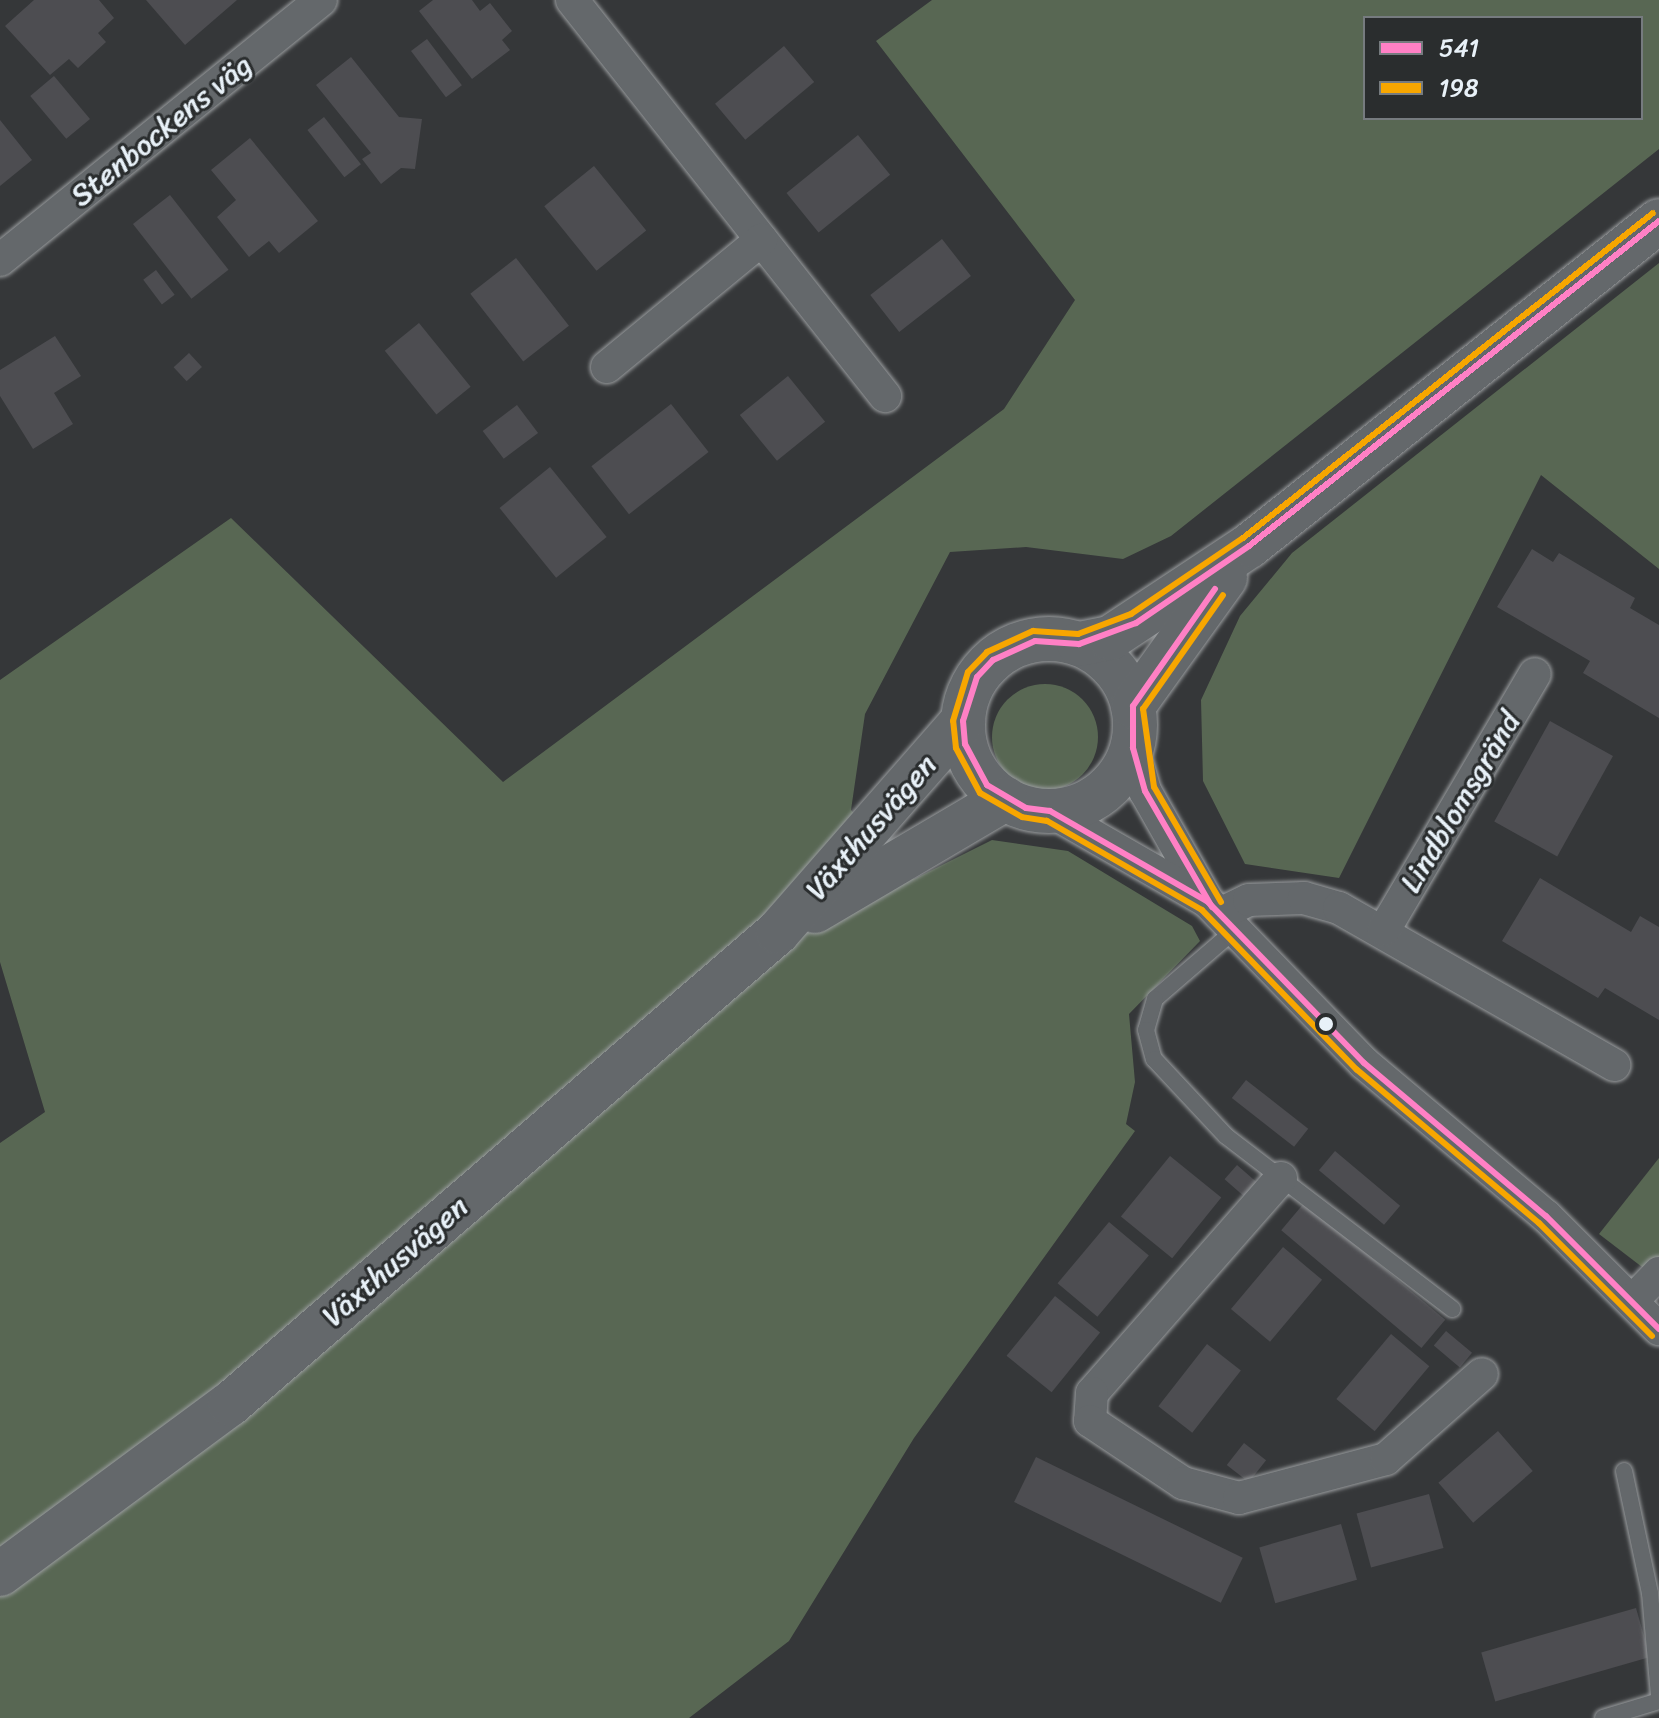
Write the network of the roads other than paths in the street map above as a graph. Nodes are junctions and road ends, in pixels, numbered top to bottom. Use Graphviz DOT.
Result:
graph roads {
  1 [pos="321,0"];
  2 [pos="572,0"];
  3 [pos="1659,221"];
  4 [pos="761,240"];
  5 [pos="0,260"];
  6 [pos="607,367"];
  7 [pos="885,396"];
  8 [pos="1249,546"];
  9 [pos="1079,644"];
  10 [pos="1535,674"];
  11 [pos="963,721"];
  12 [pos="1133,727"];
  13 [pos="1005,799"];
  14 [pos="1050,811"];
  15 [pos="1221,915"];
  16 [pos="1384,930"];
  17 [pos="778,932"];
  18 [pos="1614,1065"];
  19 [pos="1281,1178"];
  20 [pos="1659,1273"];
  21 [pos="1634,1299"];
  22 [pos="1452,1309"];
  23 [pos="1659,1329"];
  24 [pos="1482,1374"];
  25 [pos="1624,1471"];
  26 [pos="0,1574"];
  27 [pos="1659,1695"];
  28 [pos="1659,1701"];
  29 [pos="1603,1718"];
  1 -- 5 [label="street, Stenbockens väg"];
  2 -- 4 [label="street"];
  3 -- 8 [label="street, Växthusvägen"];
  4 -- 6 [label="street"];
  4 -- 7 [label="street"];
  8 -- 9 [label="street, Växthusvägen"];
  8 -- 12 [label="street, Växthusvägen"];
  9 -- 11 [label="street, Växthusvägen"];
  9 -- 12 [label="street"];
  10 -- 16 [label="street, Lindblomsgränd"];
  11 -- 13 [label="street, Växthusvägen"];
  11 -- 17 [label="street, Växthusvägen"];
  12 -- 14 [label="street, Växthusvägen"];
  12 -- 15 [label="street"];
  13 -- 14 [label="street"];
  13 -- 17 [label="street, Växthusvägen"];
  14 -- 15 [label="street"];
  15 -- 16 [label="street"];
  15 -- 19 [label="lane"];
  15 -- 21 [label="street"];
  16 -- 18 [label="street"];
  17 -- 26 [label="street, Växthusvägen"];
  19 -- 22 [label="lane"];
  19 -- 24 [label="street"];
  20 -- 21 [label="street"];
  21 -- 23 [label="street"];
  25 -- 27 [label="lane"];
  28 -- 29 [label="lane"];
}
